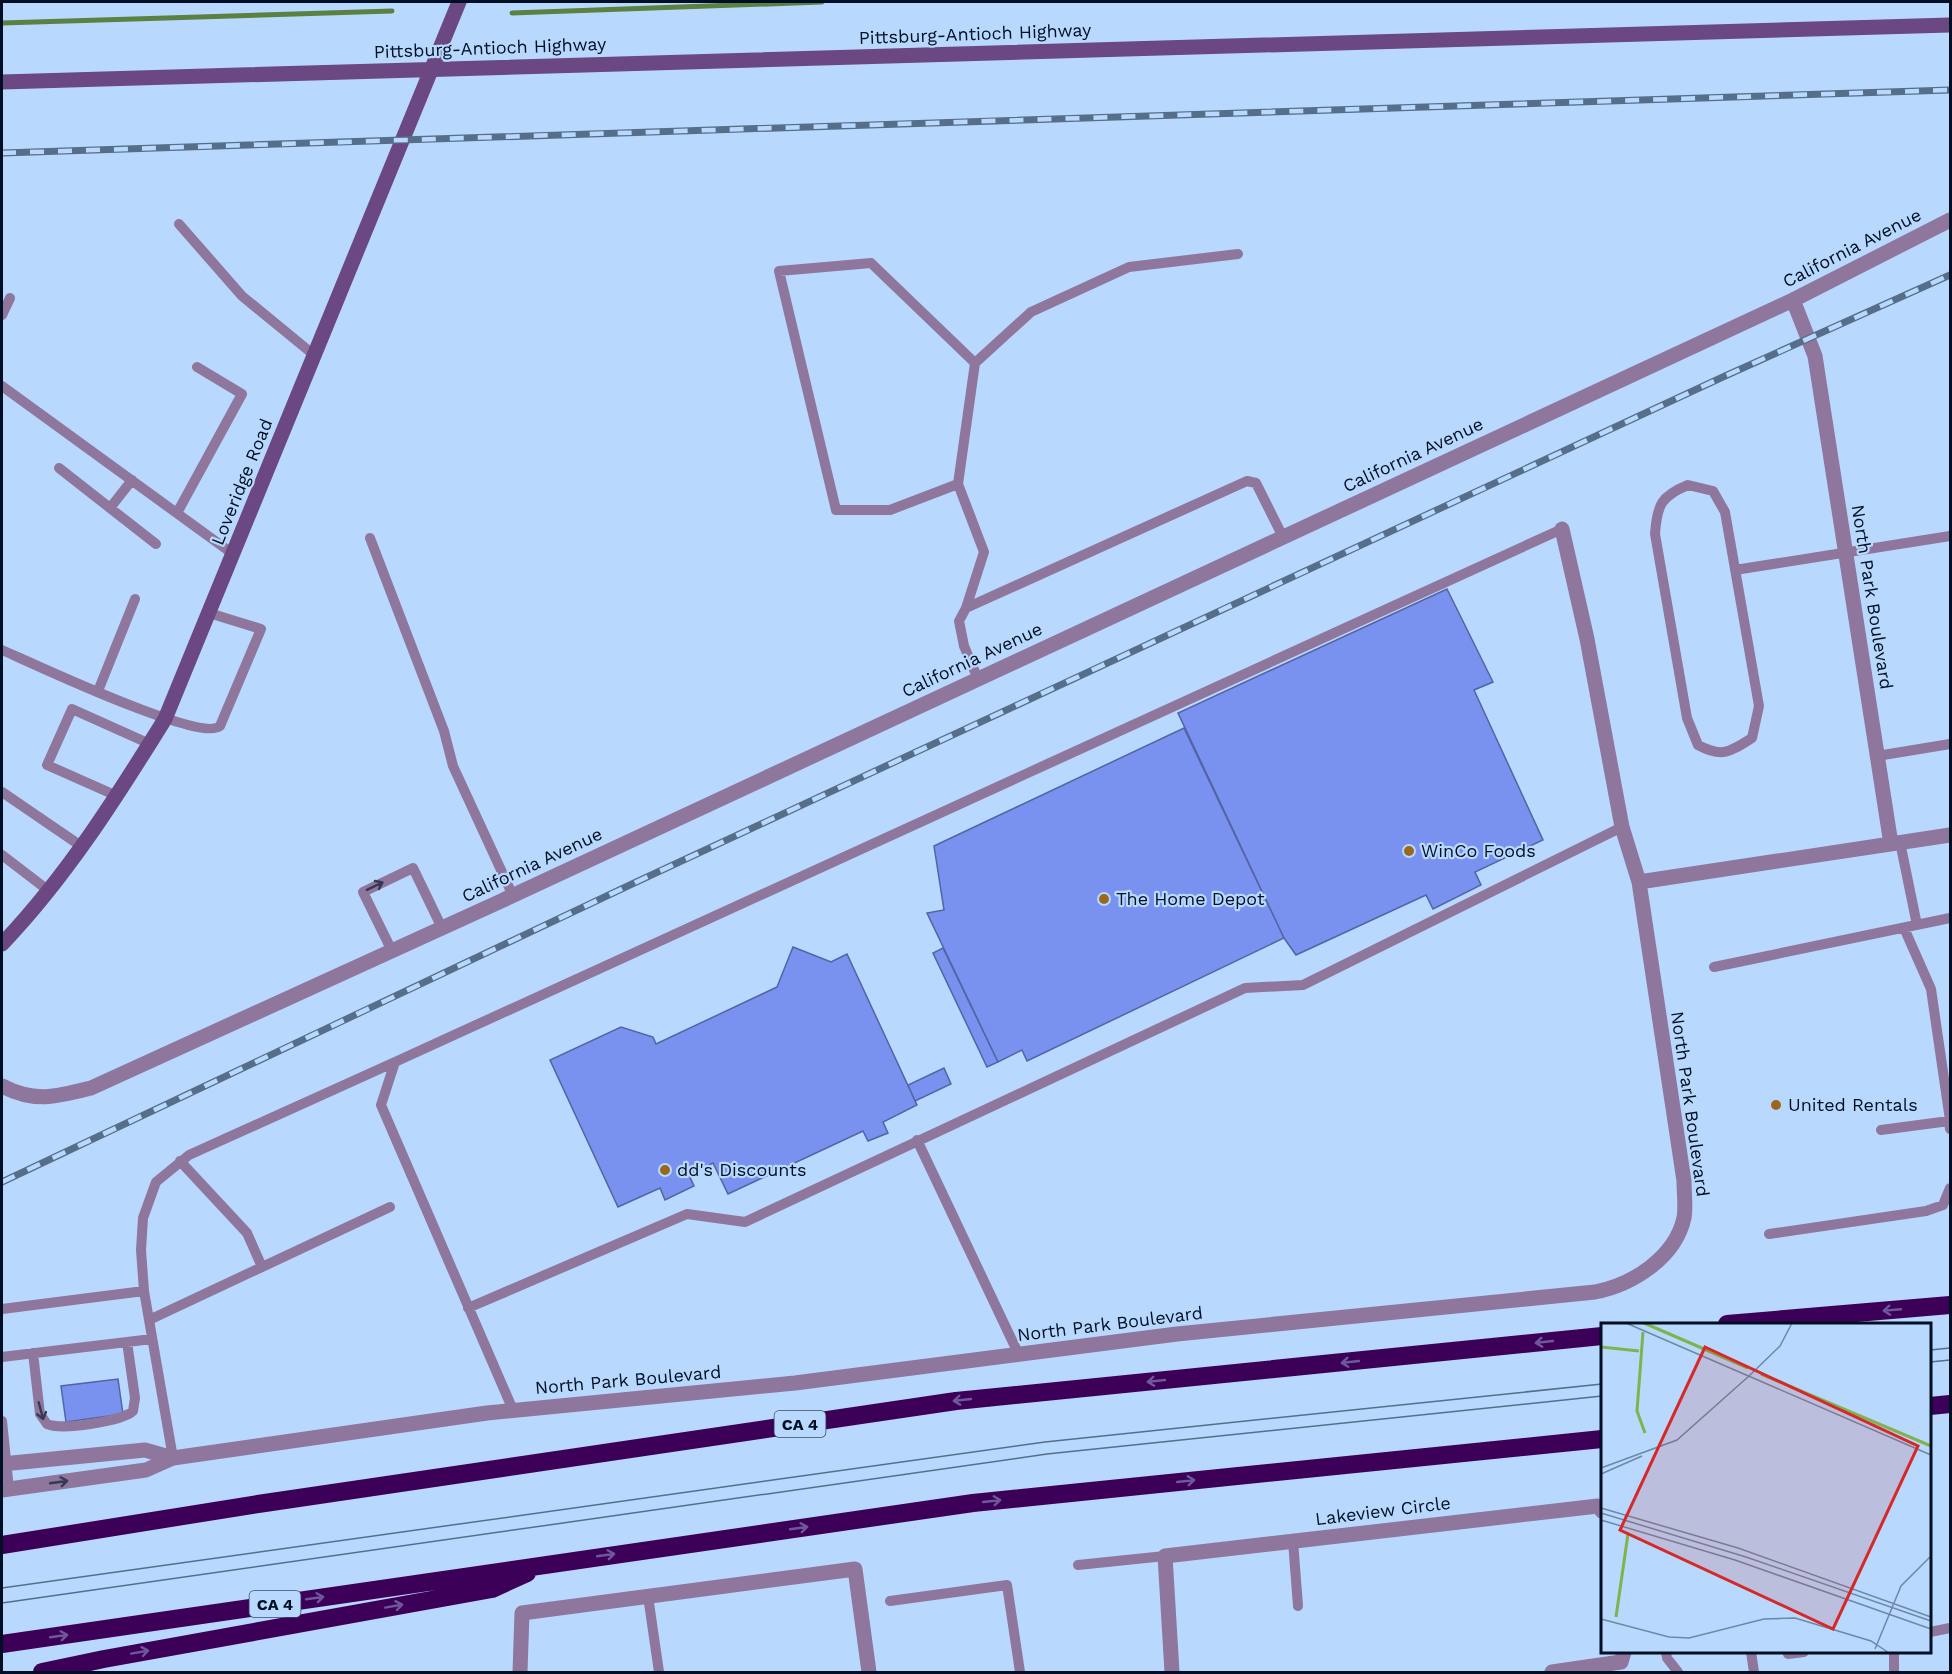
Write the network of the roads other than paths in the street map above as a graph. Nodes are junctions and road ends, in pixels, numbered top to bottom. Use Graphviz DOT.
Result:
graph roads {
  1 [pos="459,2"];
  2 [pos="1950,25"];
  3 [pos="430,70"];
  4 [pos="2,82"];
  5 [pos="1950,220"];
  6 [pos="179,224"];
  7 [pos="1238,254"];
  8 [pos="10,298"];
  9 [pos="1793,300"];
  10 [pos="2,315"];
  11 [pos="314,355"];
  12 [pos="975,363"];
  13 [pos="197,367"];
  14 [pos="2,386"];
  15 [pos="59,468"];
  16 [pos="132,480"];
  17 [pos="958,484"];
  18 [pos="110,508"];
  19 [pos="177,513"];
  20 [pos="1562,529"];
  21 [pos="1950,536"];
  22 [pos="1283,537"];
  23 [pos="370,538"];
  24 [pos="156,544"];
  25 [pos="1846,553"];
  26 [pos="233,554"];
  27 [pos="1735,570"];
  28 [pos="135,599"];
  29 [pos="966,608"];
  30 [pos="209,613"];
  31 [pos="2,650"];
  32 [pos="978,679"];
  33 [pos="98,691"];
  34 [pos="165,719"];
  35 [pos="150,744"];
  36 [pos="1950,744"];
  37 [pos="1877,756"];
  38 [pos="2,792"];
  39 [pos="117,796"];
  40 [pos="1622,827"];
  41 [pos="1950,835"];
  42 [pos="1896,843"];
  43 [pos="81,846"];
  44 [pos="2,855"];
  45 [pos="1639,882"];
  46 [pos="49,891"];
  47 [pos="513,896"];
  48 [pos="1950,918"];
  49 [pos="1917,925"];
  50 [pos="442,928"];
  51 [pos="1904,928"];
  52 [pos="2,944"];
  53 [pos="392,951"];
  54 [pos="1714,967"];
  55 [pos="395,1062"];
  56 [pos="2,1086"];
  57 [pos="1950,1123"];
  58 [pos="1881,1130"];
  59 [pos="917,1140"];
  60 [pos="180,1161"];
  61 [pos="1950,1188"];
  62 [pos="390,1207"];
  63 [pos="1769,1234"];
  64 [pos="262,1267"];
  65 [pos="144,1292"];
  66 [pos="1950,1305"];
  67 [pos="468,1308"];
  68 [pos="2,1309"];
  69 [pos="149,1320"];
  70 [pos="1739,1323"];
  71 [pos="1601,1336"];
  72 [pos="152,1339"];
  73 [pos="127,1342"];
  74 [pos="33,1353"];
  75 [pos="1019,1355"];
  76 [pos="2,1357"];
  77 [pos="1950,1404"];
  78 [pos="1931,1406"];
  79 [pos="513,1410"];
  80 [pos="2,1421"];
  81 [pos="2,1429"];
  82 [pos="1601,1439"];
  83 [pos="172,1458"];
  84 [pos="4,1464"];
  85 [pos="5,1489"];
  86 [pos="1601,1510"];
  87 [pos="1293,1541"];
  88 [pos="2,1545"];
  89 [pos="1165,1556"];
  90 [pos="548,1564"];
  91 [pos="1078,1565"];
  92 [pos="648,1596"];
  93 [pos="890,1600"];
  94 [pos="1298,1606"];
  95 [pos="1950,1628"];
  96 [pos="1931,1632"];
  97 [pos="2,1644"];
  98 [pos="1666,1653"];
  99 [pos="1751,1653"];
  100 [pos="1894,1653"];
  101 [pos="1622,1662"];
  102 [pos="42,1672"];
  103 [pos="520,1672"];
  104 [pos="659,1672"];
  105 [pos="869,1672"];
  106 [pos="1020,1672"];
  107 [pos="1172,1672"];
  108 [pos="1552,1672"];
  109 [pos="1678,1672"];
  110 [pos="1754,1672"];
  111 [pos="1894,1672"];
  1 -- 3 [label="main road, Loveridge Road"];
  2 -- 3 [label="main road, Pittsburg-Antioch Highway"];
  3 -- 4 [label="main road, Pittsburg-Antioch Highway"];
  3 -- 11 [label="main road, Loveridge Road"];
  5 -- 9 [label="street, California Avenue"];
  6 -- 11 [label="lane"];
  7 -- 12 [label="lane"];
  8 -- 10 [label="lane"];
  9 -- 22 [label="street, California Avenue"];
  9 -- 25 [label="street, North Park Boulevard"];
  11 -- 26 [label="main road, Loveridge Road"];
  12 -- 17 [label="lane"];
  12 -- 17 [label="lane"];
  13 -- 19 [label="lane"];
  14 -- 16 [label="lane"];
  15 -- 18 [label="lane"];
  16 -- 18 [label="lane"];
  16 -- 19 [label="lane"];
  17 -- 29 [label="lane"];
  18 -- 24 [label="lane"];
  19 -- 26 [label="lane"];
  20 -- 40 [label="street, North Park Boulevard"];
  20 -- 55 [label="lane"];
  21 -- 25 [label="lane"];
  22 -- 29 [label="lane"];
  22 -- 32 [label="street, California Avenue"];
  23 -- 47 [label="lane"];
  25 -- 27 [label="lane"];
  25 -- 37 [label="street, North Park Boulevard"];
  26 -- 30 [label="main road, Loveridge Road"];
  27 -- 27 [label="lane"];
  28 -- 33 [label="lane"];
  29 -- 32 [label="lane"];
  30 -- 34 [label="main road, Loveridge Road"];
  30 -- 34 [label="lane"];
  31 -- 33 [label="lane"];
  32 -- 47 [label="street, California Avenue"];
  33 -- 34 [label="lane"];
  34 -- 35 [label="main road, Loveridge Road"];
  35 -- 39 [label="main road, Loveridge Road"];
  35 -- 39 [label="lane"];
  36 -- 37 [label="lane"];
  37 -- 42 [label="street, North Park Boulevard"];
  38 -- 43 [label="lane"];
  39 -- 43 [label="main road, Loveridge Road"];
  40 -- 45 [label="street, North Park Boulevard"];
  40 -- 59 [label="lane"];
  41 -- 42 [label="street"];
  42 -- 45 [label="street"];
  42 -- 49 [label="lane"];
  43 -- 46 [label="main road, Loveridge Road"];
  44 -- 46 [label="lane"];
  45 -- 75 [label="street, North Park Boulevard"];
  46 -- 52 [label="main road, Loveridge Road"];
  47 -- 50 [label="street, California Avenue"];
  48 -- 49 [label="lane"];
  49 -- 51 [label="lane"];
  50 -- 53 [label="street, California Avenue"];
  53 -- 50 [label="lane, one-way"];
  51 -- 54 [label="lane"];
  51 -- 57 [label="lane"];
  53 -- 56 [label="street, California Avenue"];
  55 -- 60 [label="lane"];
  55 -- 67 [label="lane"];
  57 -- 58 [label="lane"];
  59 -- 67 [label="lane"];
  59 -- 75 [label="lane"];
  60 -- 64 [label="lane"];
  60 -- 65 [label="lane"];
  61 -- 63 [label="lane"];
  62 -- 64 [label="lane"];
  64 -- 69 [label="lane"];
  65 -- 68 [label="lane"];
  65 -- 69 [label="lane"];
  66 -- 70 [label="highway, one-way"];
  67 -- 79 [label="lane"];
  69 -- 72 [label="lane"];
  71 -- 88 [label="highway, CA 4, one-way"];
  72 -- 73 [label="lane"];
  72 -- 83 [label="lane"];
  73 -- 74 [label="lane"];
  74 -- 73 [label="lane, one-way"];
  74 -- 76 [label="lane"];
  75 -- 79 [label="street, North Park Boulevard"];
  77 -- 78 [label="highway"];
  79 -- 83 [label="street, North Park Boulevard"];
  80 -- 81 [label="lane"];
  81 -- 84 [label="lane"];
  90 -- 82 [label="highway, CA 4, one-way"];
  83 -- 84 [label="street, North Park Boulevard"];
  85 -- 83 [label="street, North Park Boulevard, one-way"];
  84 -- 85 [label="lane"];
  86 -- 87 [label="street, Lakeview Circle"];
  87 -- 89 [label="street, Lakeview Circle"];
  87 -- 94 [label="lane"];
  89 -- 91 [label="lane, Lakeview Circle"];
  89 -- 107 [label="street"];
  97 -- 90 [label="highway, CA 4, one-way"];
  102 -- 90 [label="highway, one-way"];
  92 -- 103 [label="street"];
  92 -- 104 [label="lane"];
  92 -- 105 [label="street"];
  93 -- 106 [label="lane"];
  95 -- 96 [label="lane"];
  98 -- 109 [label="lane"];
  99 -- 110 [label="lane"];
  100 -- 111 [label="lane"];
  101 -- 108 [label="street"];
}
